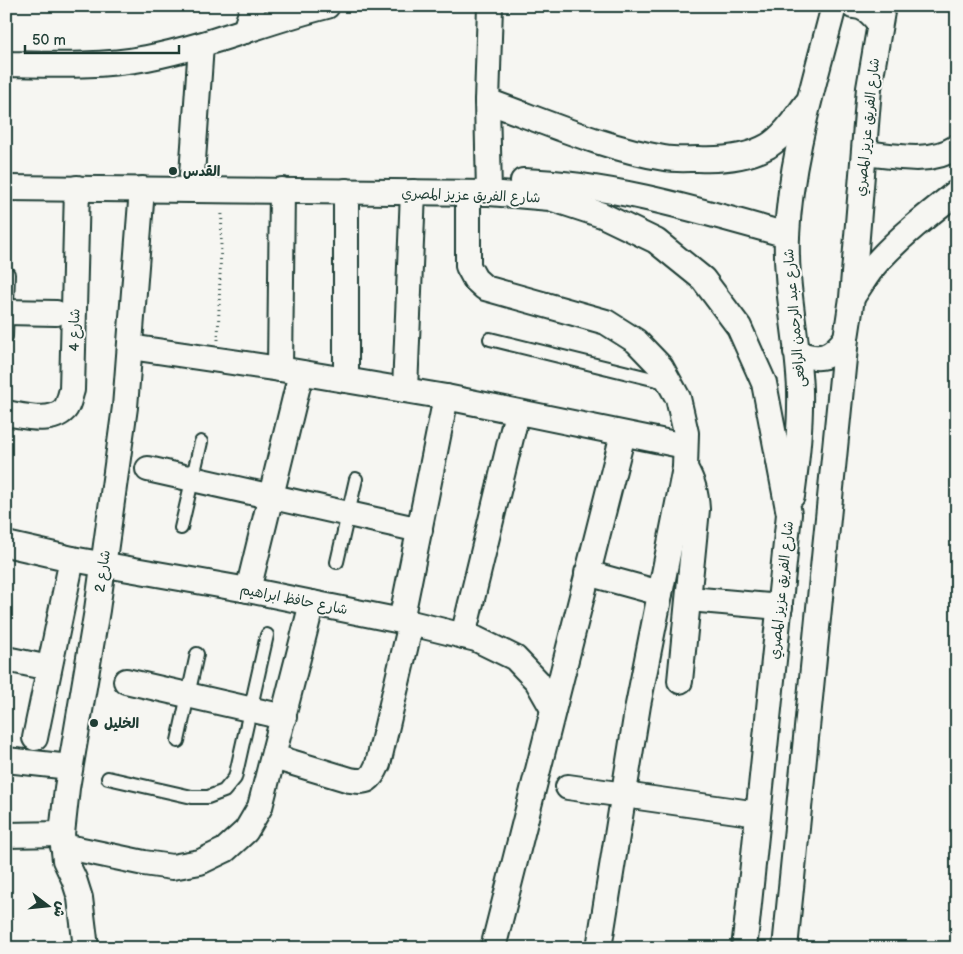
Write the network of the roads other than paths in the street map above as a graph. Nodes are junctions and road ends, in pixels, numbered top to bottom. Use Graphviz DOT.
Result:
graph roads {
  1 [pos="253,6"];
  2 [pos="327,6"];
  3 [pos="490,6"];
  4 [pos="841,8"];
  5 [pos="881,14"];
  6 [pos="244,31"];
  7 [pos="201,45"];
  8 [pos="6,64"];
  9 [pos="811,96"];
  10 [pos="487,101"];
  11 [pos="957,146"];
  12 [pos="864,153"];
  13 [pos="6,188"];
  14 [pos="77,188"];
  15 [pos="142,189"];
  16 [pos="191,189"];
  17 [pos="282,190"];
  18 [pos="346,191"];
  19 [pos="413,192"];
  20 [pos="957,192"];
  21 [pos="478,193"];
  22 [pos="787,235"];
  23 [pos="8,274"];
  24 [pos="852,298"];
  25 [pos="7,312"];
  26 [pos="56,313"];
  27 [pos="6,338"];
  28 [pos="846,338"];
  29 [pos="490,339"];
  30 [pos="130,347"];
  31 [pos="796,352"];
  32 [pos="290,371"];
  33 [pos="346,380"];
  34 [pos="669,383"];
  35 [pos="404,390"];
  36 [pos="446,397"];
  37 [pos="6,413"];
  38 [pos="518,413"];
  39 [pos="623,434"];
  40 [pos="201,442"];
  41 [pos="685,457"];
  42 [pos="148,469"];
  43 [pos="192,479"];
  44 [pos="356,479"];
  45 [pos="271,496"];
  46 [pos="348,514"];
  47 [pos="789,514"];
  48 [pos="181,528"];
  49 [pos="420,530"];
  50 [pos="6,544"];
  51 [pos="72,559"];
  52 [pos="337,562"];
  53 [pos="103,564"];
  54 [pos="587,573"];
  55 [pos="248,590"];
  56 [pos="660,594"];
  57 [pos="689,599"];
  58 [pos="312,603"];
  59 [pos="780,607"];
  60 [pos="406,622"];
  61 [pos="267,635"];
  62 [pos="463,636"];
  63 [pos="197,654"];
  64 [pos="6,659"];
  65 [pos="49,668"];
  66 [pos="126,681"];
  67 [pos="680,681"];
  68 [pos="188,695"];
  69 [pos="251,709"];
  70 [pos="553,709"];
  71 [pos="284,716"];
  72 [pos="35,738"];
  73 [pos="178,741"];
  74 [pos="274,757"];
  75 [pos="6,760"];
  76 [pos="70,767"];
  77 [pos="108,778"];
  78 [pos="568,787"];
  79 [pos="623,795"];
  80 [pos="758,814"];
  81 [pos="6,835"];
  82 [pos="62,840"];
  83 [pos="86,948"];
  84 [pos="493,948"];
  85 [pos="599,948"];
  86 [pos="744,948"];
  87 [pos="785,948"];
  1 -- 6 [label="street"];
  2 -- 6 [label="street"];
  3 -- 10 [label="street"];
  4 -- 5 [label="street"];
  4 -- 9 [label="street, شارع عبد الرحمن الرافعى"];
  5 -- 12 [label="street, شارع الفريق عزيز المصري"];
  6 -- 7 [label="street"];
  7 -- 8 [label="street"];
  7 -- 16 [label="street"];
  9 -- 10 [label="street"];
  9 -- 22 [label="street, شارع عبد الرحمن الرافعى"];
  10 -- 21 [label="street"];
  11 -- 12 [label="street"];
  12 -- 24 [label="street, شارع الفريق عزيز المصري"];
  13 -- 14 [label="street, شارع الفريق عزيز المصري"];
  14 -- 15 [label="street, شارع الفريق عزيز المصري"];
  14 -- 37 [label="street, شارع 4"];
  15 -- 16 [label="street, شارع الفريق عزيز المصري"];
  15 -- 30 [label="street, شارع 2"];
  16 -- 17 [label="street, شارع الفريق عزيز المصري"];
  17 -- 18 [label="street, شارع الفريق عزيز المصري"];
  17 -- 32 [label="street"];
  18 -- 19 [label="street, شارع الفريق عزيز المصري"];
  18 -- 33 [label="street"];
  19 -- 21 [label="street, شارع الفريق عزيز المصري"];
  19 -- 35 [label="street"];
  20 -- 24 [label="street"];
  21 -- 22 [label="street"];
  21 -- 34 [label="street"];
  21 -- 47 [label="street, شارع الفريق عزيز المصري"];
  22 -- 31 [label="street, شارع عبد الرحمن الرافعى"];
  23 -- 25 [label="lane"];
  24 -- 28 [label="street, شارع الفريق عزيز المصري"];
  25 -- 26 [label="street"];
  25 -- 27 [label="lane"];
  28 -- 31 [label="street"];
  28 -- 87 [label="street, شارع الفريق عزيز المصري"];
  29 -- 34 [label="lane"];
  30 -- 32 [label="street"];
  30 -- 53 [label="street, شارع 2"];
  31 -- 47 [label="street, شارع عبد الرحمن الرافعى"];
  32 -- 33 [label="street"];
  32 -- 45 [label="street"];
  33 -- 35 [label="street"];
  34 -- 41 [label="street"];
  35 -- 36 [label="street"];
  36 -- 38 [label="street"];
  36 -- 49 [label="street"];
  38 -- 39 [label="street"];
  38 -- 62 [label="street"];
  39 -- 41 [label="street"];
  39 -- 54 [label="street"];
  40 -- 43 [label="lane"];
  41 -- 56 [label="street"];
  41 -- 57 [label="street"];
  42 -- 43 [label="street"];
  43 -- 45 [label="street"];
  43 -- 48 [label="lane"];
  44 -- 46 [label="lane"];
  45 -- 46 [label="street"];
  45 -- 55 [label="street"];
  46 -- 49 [label="street"];
  46 -- 52 [label="lane"];
  47 -- 59 [label="street, شارع الفريق عزيز المصري"];
  49 -- 60 [label="street"];
  50 -- 51 [label="street, شارع حافظ ابراهيم"];
  51 -- 53 [label="street, شارع حافظ ابراهيم"];
  51 -- 65 [label="street"];
  53 -- 55 [label="street, شارع حافظ ابراهيم"];
  53 -- 76 [label="street, شارع 2"];
  54 -- 56 [label="street"];
  54 -- 70 [label="street"];
  55 -- 58 [label="street, شارع حافظ ابراهيم"];
  56 -- 79 [label="street"];
  57 -- 59 [label="street"];
  57 -- 67 [label="street"];
  58 -- 60 [label="street, شارع حافظ ابراهيم"];
  58 -- 71 [label="street"];
  59 -- 80 [label="street, شارع الفريق عزيز المصري"];
  60 -- 62 [label="street, شارع حافظ ابراهيم"];
  60 -- 74 [label="street"];
  61 -- 69 [label="lane"];
  62 -- 70 [label="street, شارع حافظ ابراهيم"];
  63 -- 68 [label="lane"];
  64 -- 65 [label="street"];
  65 -- 72 [label="street"];
  66 -- 68 [label="street"];
  68 -- 69 [label="street"];
  68 -- 73 [label="lane"];
  69 -- 71 [label="street"];
  69 -- 77 [label="lane"];
  70 -- 84 [label="street"];
  71 -- 74 [label="street"];
  74 -- 82 [label="street"];
  75 -- 76 [label="street"];
  76 -- 82 [label="street, شارع 2"];
  78 -- 79 [label="street"];
  79 -- 80 [label="street"];
  79 -- 85 [label="street"];
  80 -- 86 [label="street, شارع الفريق عزيز المصري"];
  81 -- 82 [label="street"];
  82 -- 83 [label="street, شارع 2"];
}
